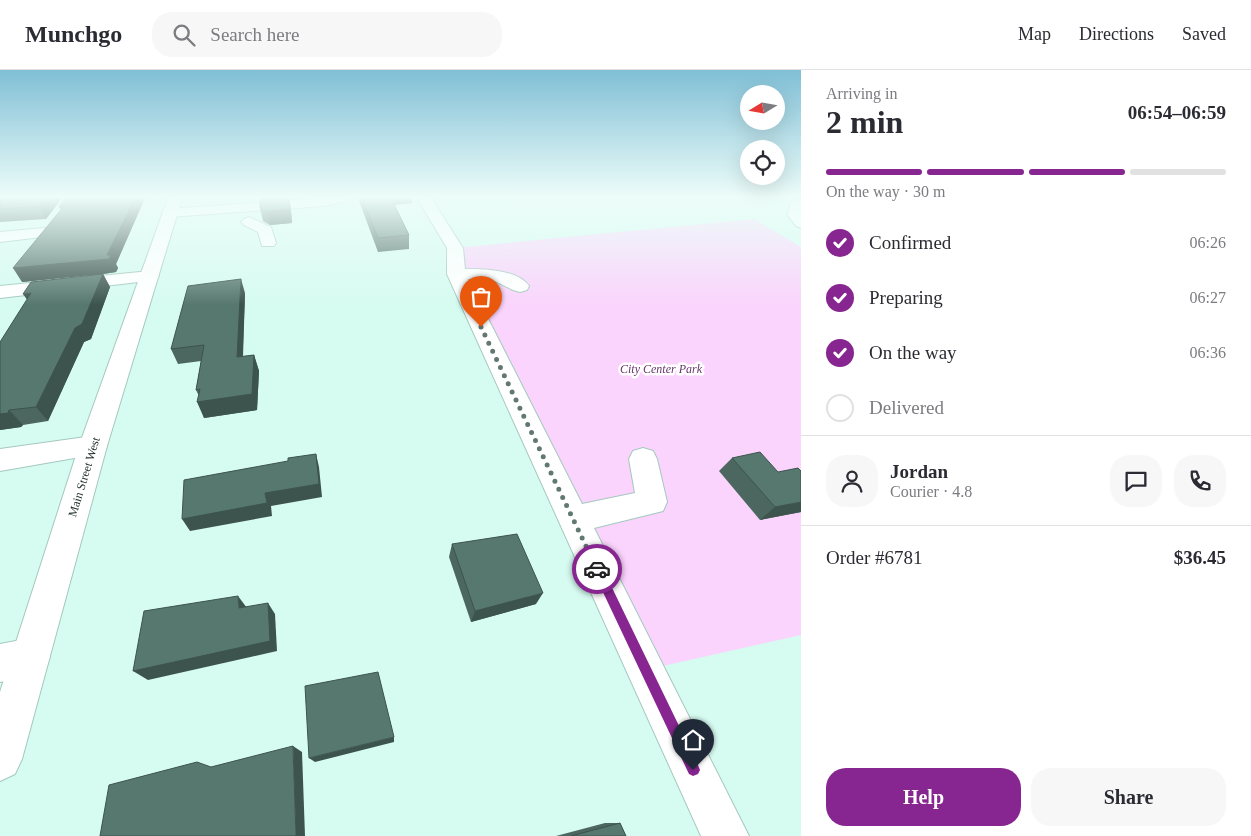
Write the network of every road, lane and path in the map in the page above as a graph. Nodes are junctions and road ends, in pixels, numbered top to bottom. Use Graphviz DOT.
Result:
graph roads {
  1 [pos="44,233"];
  2 [pos="36,234"];
  3 [pos="166,234"];
  4 [pos="266,234"];
  5 [pos="446,234"];
  6 [pos="0,237"];
  7 [pos="268,243"];
  8 [pos="30,254"];
  9 [pos="456,274"];
  10 [pos="150,276"];
  11 [pos="520,286"];
  12 [pos="4,289"];
  13 [pos="93,446"];
  14 [pos="643,459"];
  15 [pos="0,460"];
  16 [pos="574,519"];
  17 [pos="16,660"];
  18 [pos="0,759"];
  19 [pos="725,836"];
  1 -- 8 [label="street"];
  2 -- 6 [label="street"];
  3 -- 10 [label="street, Main Street West"];
  4 -- 7 [label="street"];
  5 -- 9 [label="street"];
  9 -- 11 [label="street"];
  9 -- 16 [label="street"];
  10 -- 12 [label="street"];
  10 -- 13 [label="street, Main Street West"];
  13 -- 15 [label="street"];
  13 -- 17 [label="street, Main Street West"];
  14 -- 16 [label="street"];
  16 -- 19 [label="street"];
  17 -- 18 [label="street, Main Street West"];
}
